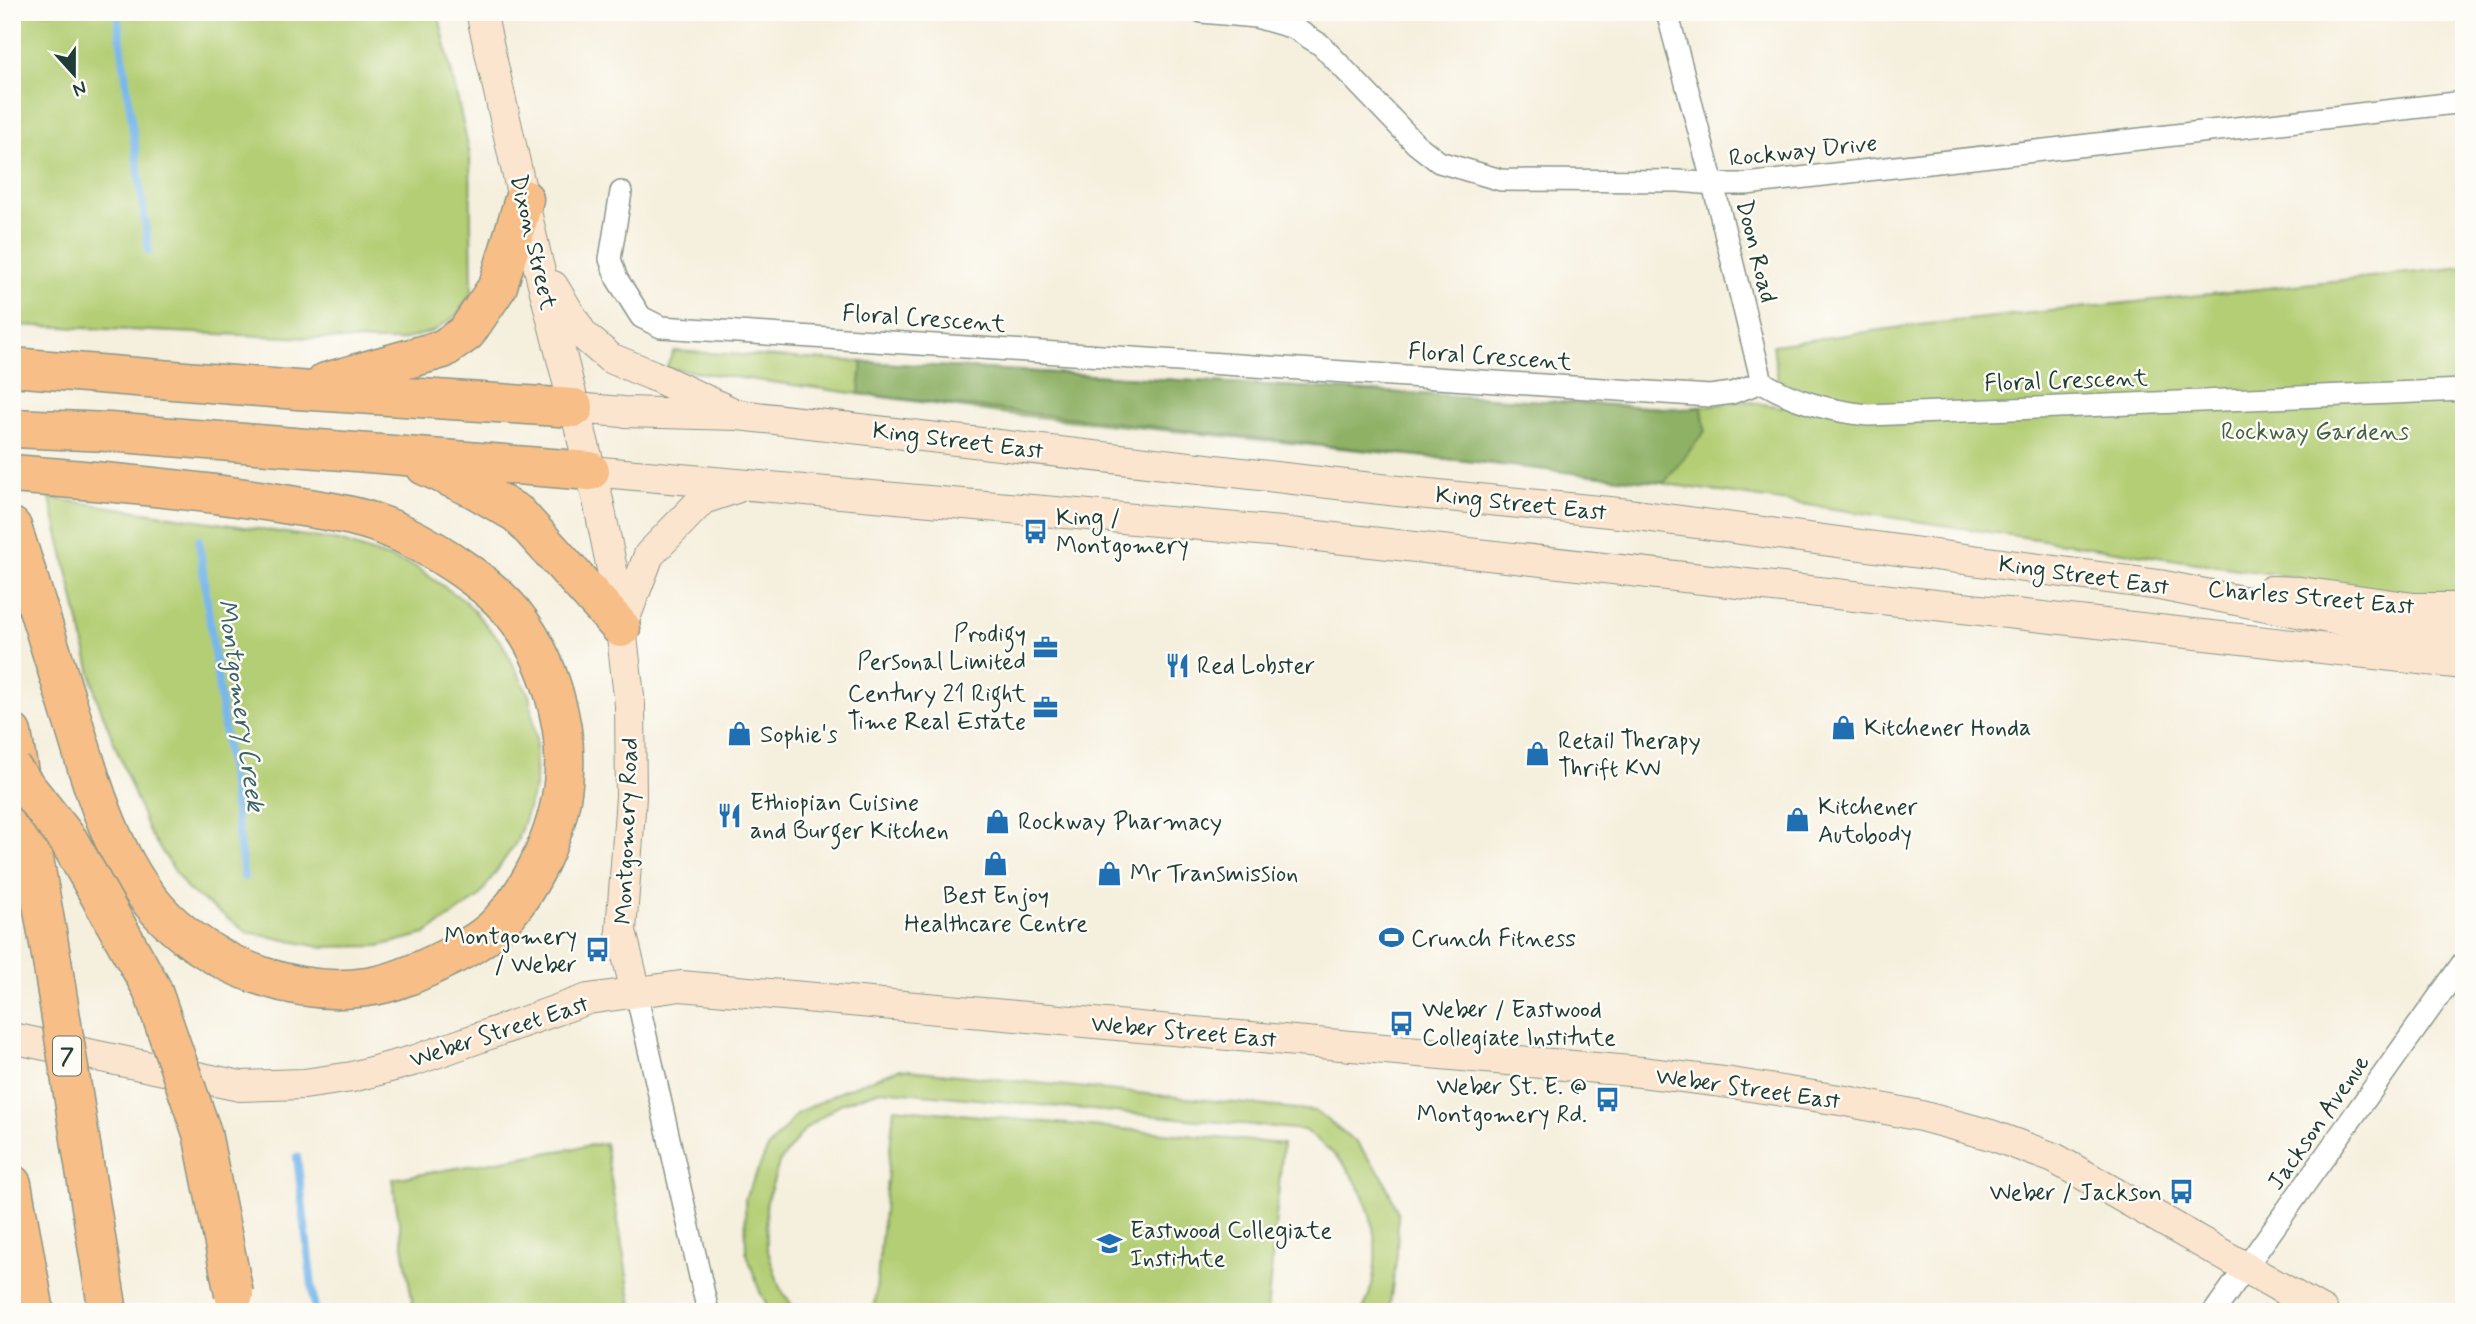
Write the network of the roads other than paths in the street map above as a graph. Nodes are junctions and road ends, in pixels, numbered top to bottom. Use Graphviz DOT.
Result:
graph roads {
  1 [pos="481,12"];
  2 [pos="1202,12"];
  3 [pos="1667,12"];
  4 [pos="2464,102"];
  5 [pos="1713,184"];
  6 [pos="621,192"];
  7 [pos="524,199"];
  8 [pos="537,260"];
  9 [pos="12,367"];
  10 [pos="1762,382"];
  11 [pos="297,390"];
  12 [pos="2464,390"];
  13 [pos="574,408"];
  14 [pos="739,415"];
  15 [pos="12,428"];
  16 [pos="401,456"];
  17 [pos="590,471"];
  18 [pos="12,474"];
  19 [pos="746,485"];
  20 [pos="17,540"];
  21 [pos="2159,585"];
  22 [pos="2464,608"];
  23 [pos="621,628"];
  24 [pos="2464,639"];
  25 [pos="2464,664"];
  26 [pos="12,733"];
  27 [pos="12,769"];
  28 [pos="2464,961"];
  29 [pos="636,992"];
  30 [pos="12,1038"];
  31 [pos="12,1184"];
  32 [pos="2247,1266"];
  33 [pos="234,1303"];
  34 [pos="35,1312"];
  35 [pos="108,1312"];
  36 [pos="708,1312"];
  37 [pos="2214,1312"];
  38 [pos="2323,1312"];
  1 -- 7 [label="main road, Dixon Street"];
  2 -- 5 [label="street, Rockway Drive"];
  3 -- 5 [label="street, Doon Road"];
  4 -- 5 [label="street, Rockway Drive"];
  5 -- 10 [label="street, Doon Road"];
  6 -- 10 [label="street, Floral Crescent"];
  7 -- 8 [label="main road, Dixon Street"];
  7 -- 11 [label="highway"];
  8 -- 13 [label="main road, Dixon Street"];
  8 -- 14 [label="main road"];
  9 -- 11 [label="highway"];
  10 -- 12 [label="street, Floral Crescent"];
  11 -- 13 [label="highway"];
  13 -- 14 [label="main road, King Street East"];
  13 -- 17 [label="main road, Dixon Street"];
  14 -- 21 [label="main road, King Street East"];
  15 -- 16 [label="highway"];
  16 -- 17 [label="highway"];
  16 -- 23 [label="highway"];
  17 -- 19 [label="main road, King Street East"];
  17 -- 23 [label="main road, Montgomery Road"];
  18 -- 20 [label="highway"];
  19 -- 23 [label="main road"];
  19 -- 25 [label="main road, King Street East"];
  21 -- 22 [label="main road, Charles Street East"];
  21 -- 24 [label="main road, King Street East"];
  23 -- 29 [label="main road, Montgomery Road"];
  26 -- 35 [label="highway, 7, bridge"];
  27 -- 33 [label="highway, bridge"];
  28 -- 32 [label="street, Jackson Avenue"];
  29 -- 30 [label="main road, Weber Street East"];
  29 -- 32 [label="main road, Weber Street East"];
  29 -- 36 [label="street, Montgomery Road"];
  31 -- 34 [label="highway"];
  32 -- 37 [label="street, Jackson Avenue"];
  32 -- 38 [label="main road, Weber Street East"];
}
